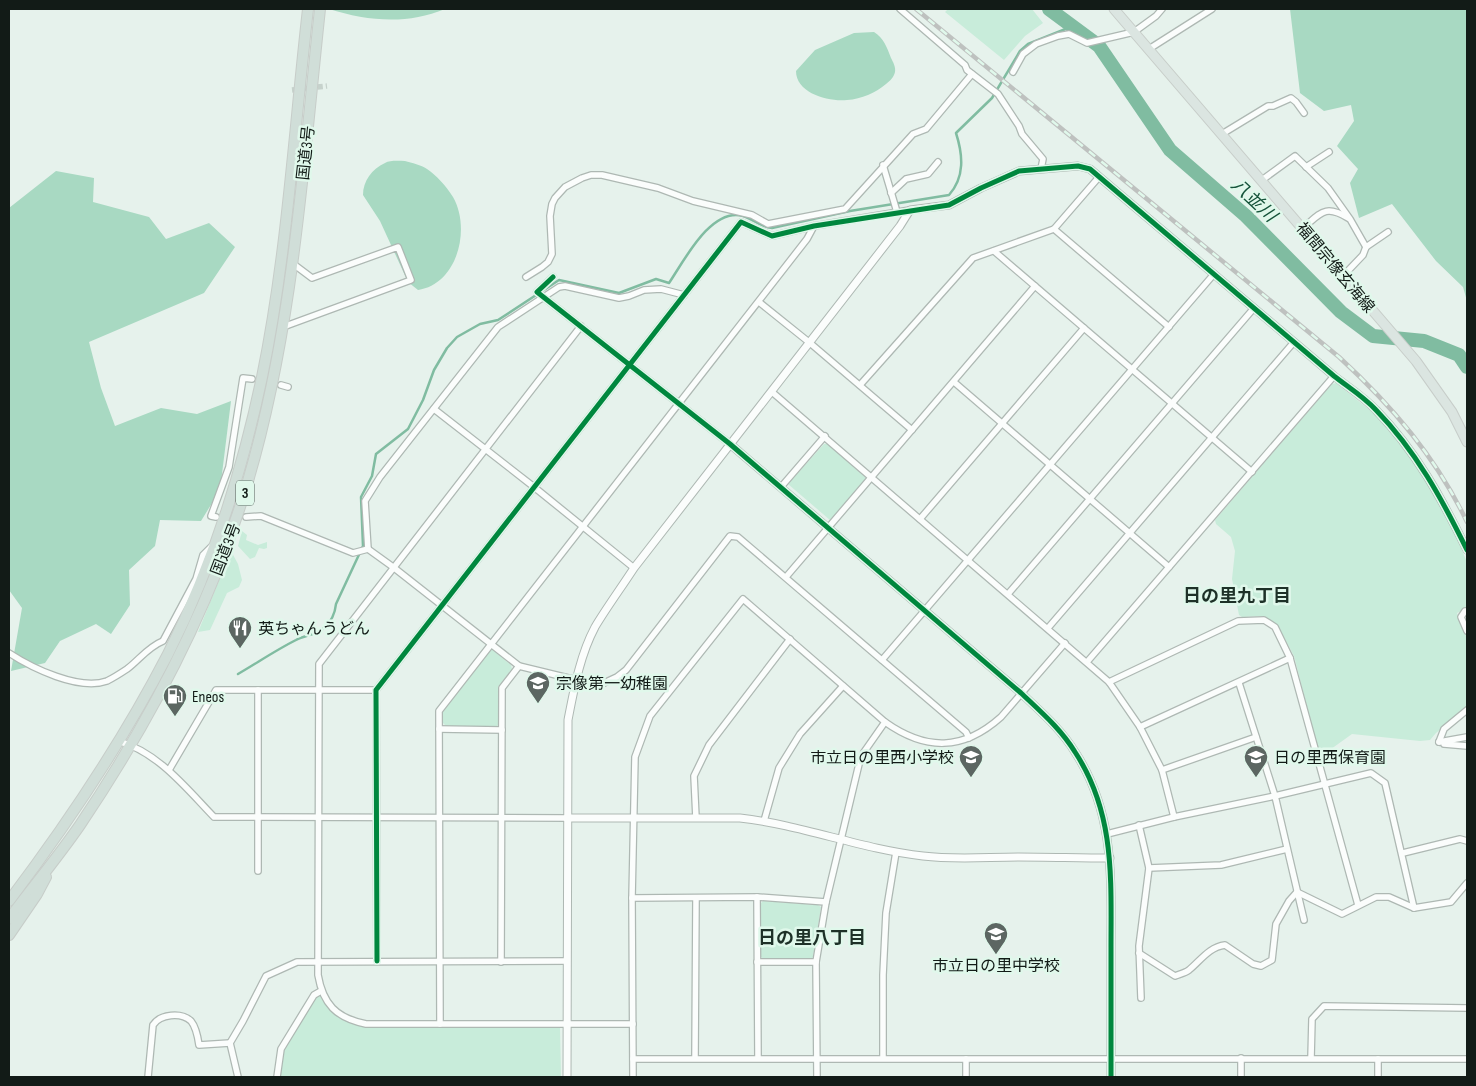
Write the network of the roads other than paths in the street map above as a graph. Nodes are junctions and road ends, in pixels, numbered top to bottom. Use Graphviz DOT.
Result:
graph roads {
  1 [pos="308,9"];
  2 [pos="320,9"];
  3 [pos="900,9"];
  4 [pos="1114,9"];
  5 [pos="1162,9"];
  6 [pos="1212,9"];
  7 [pos="1134,32"];
  8 [pos="1149,49"];
  9 [pos="1013,72"];
  10 [pos="972,74"];
  11 [pos="1304,113"];
  12 [pos="1222,134"];
  13 [pos="1329,152"];
  14 [pos="938,162"];
  15 [pos="883,165"];
  16 [pos="1306,167"];
  17 [pos="1041,169"];
  18 [pos="1099,177"];
  19 [pos="1262,180"];
  20 [pos="891,192"];
  21 [pos="910,210"];
  22 [pos="897,212"];
  23 [pos="747,214"];
  24 [pos="1350,219"];
  25 [pos="744,224"];
  26 [pos="814,226"];
  27 [pos="1302,228"];
  28 [pos="1054,229"];
  29 [pos="1388,232"];
  30 [pos="1366,247"];
  31 [pos="994,251"];
  32 [pos="292,263"];
  33 [pos="1214,274"];
  34 [pos="1343,276"];
  35 [pos="526,277"];
  36 [pos="553,277"];
  37 [pos="1035,286"];
  38 [pos="684,295"];
  39 [pos="544,298"];
  40 [pos="759,302"];
  41 [pos="1254,308"];
  42 [pos="581,326"];
  43 [pos="1169,327"];
  44 [pos="283,328"];
  45 [pos="1084,328"];
  46 [pos="1294,342"];
  47 [pos="810,343"];
  48 [pos="630,364"];
  49 [pos="1133,370"];
  50 [pos="1334,376"];
  51 [pos="252,379"];
  52 [pos="954,382"];
  53 [pos="281,385"];
  54 [pos="860,386"];
  55 [pos="288,387"];
  56 [pos="772,392"];
  57 [pos="1172,403"];
  58 [pos="679,404"];
  59 [pos="434,409"];
  60 [pos="1002,423"];
  61 [pos="912,430"];
  62 [pos="825,436"];
  63 [pos="1212,438"];
  64 [pos="1467,442"];
  65 [pos="730,444"];
  66 [pos="485,449"];
  67 [pos="1051,465"];
  68 [pos="1252,472"];
  69 [pos="871,478"];
  70 [pos="534,487"];
  71 [pos="781,487"];
  72 [pos="1090,499"];
  73 [pos="216,517"];
  74 [pos="246,517"];
  75 [pos="920,519"];
  76 [pos="583,526"];
  77 [pos="828,528"];
  78 [pos="1130,533"];
  79 [pos="215,543"];
  80 [pos="368,549"];
  81 [pos="1467,550"];
  82 [pos="968,560"];
  83 [pos="393,567"];
  84 [pos="1169,567"];
  85 [pos="634,568"];
  86 [pos="786,577"];
  87 [pos="1008,594"];
  88 [pos="442,606"];
  89 [pos="925,610"];
  90 [pos="1467,610"];
  91 [pos="1048,628"];
  92 [pos="1467,631"];
  93 [pos="790,639"];
  94 [pos="1065,643"];
  95 [pos="492,644"];
  96 [pos="9,653"];
  97 [pos="1290,658"];
  98 [pos="882,660"];
  99 [pos="1087,662"];
  100 [pos="518,666"];
  101 [pos="576,681"];
  102 [pos="1109,682"];
  103 [pos="1239,683"];
  104 [pos="843,686"];
  105 [pos="258,690"];
  106 [pos="319,690"];
  107 [pos="376,690"];
  108 [pos="1021,693"];
  109 [pos="1467,710"];
  110 [pos="885,722"];
  111 [pos="1140,727"];
  112 [pos="439,729"];
  113 [pos="502,730"];
  114 [pos="1256,737"];
  115 [pos="1467,737"];
  116 [pos="969,738"];
  117 [pos="118,741"];
  118 [pos="1440,742"];
  119 [pos="131,744"];
  120 [pos="1467,746"];
  121 [pos="169,770"];
  122 [pos="1162,770"];
  123 [pos="1324,783"];
  124 [pos="1275,796"];
  125 [pos="502,816"];
  126 [pos="258,817"];
  127 [pos="320,817"];
  128 [pos="377,817"];
  129 [pos="1174,817"];
  130 [pos="439,818"];
  131 [pos="567,818"];
  132 [pos="633,818"];
  133 [pos="696,818"];
  134 [pos="764,821"];
  135 [pos="1139,825"];
  136 [pos="1107,834"];
  137 [pos="841,838"];
  138 [pos="1467,841"];
  139 [pos="1287,849"];
  140 [pos="896,852"];
  141 [pos="51,853"];
  142 [pos="1403,854"];
  143 [pos="1110,858"];
  144 [pos="1150,868"];
  145 [pos="258,871"];
  146 [pos="1467,883"];
  147 [pos="9,891"];
  148 [pos="1297,892"];
  149 [pos="757,897"];
  150 [pos="632,898"];
  151 [pos="696,898"];
  152 [pos="9,901"];
  153 [pos="826,902"];
  154 [pos="1358,905"];
  155 [pos="1414,908"];
  156 [pos="9,919"];
  157 [pos="1304,920"];
  158 [pos="9,935"];
  159 [pos="1139,953"];
  160 [pos="567,961"];
  161 [pos="318,962"];
  162 [pos="377,962"];
  163 [pos="439,962"];
  164 [pos="501,962"];
  165 [pos="757,962"];
  166 [pos="816,962"];
  167 [pos="321,991"];
  168 [pos="1141,998"];
  169 [pos="1467,1008"];
  170 [pos="440,1024"];
  171 [pos="567,1024"];
  172 [pos="633,1024"];
  173 [pos="230,1043"];
  174 [pos="695,1058"];
  175 [pos="758,1058"];
  176 [pos="884,1058"];
  177 [pos="1111,1058"];
  178 [pos="1241,1058"];
  179 [pos="1312,1058"];
  180 [pos="633,1059"];
  181 [pos="817,1059"];
  182 [pos="966,1059"];
  183 [pos="1378,1059"];
  184 [pos="1467,1059"];
  185 [pos="148,1077"];
  186 [pos="238,1077"];
  187 [pos="277,1077"];
  188 [pos="567,1077"];
  189 [pos="633,1077"];
  190 [pos="817,1077"];
  191 [pos="966,1077"];
  192 [pos="1110,1077"];
  193 [pos="1241,1077"];
  194 [pos="1378,1077"];
  1 -- 79 [label="highway, 国道3号 / 3"];
  2 -- 32 [label="highway, 国道3号 / 3"];
  3 -- 10 [label="street"];
  4 -- 7 [label="main road, 福間宗像玄海線"];
  5 -- 7 [label="street"];
  6 -- 8 [label="street"];
  7 -- 8 [label="main road, 福間宗像玄海線"];
  7 -- 9 [label="street"];
  8 -- 12 [label="main road, 福間宗像玄海線"];
  10 -- 15 [label="street"];
  10 -- 17 [label="street"];
  11 -- 12 [label="street"];
  12 -- 19 [label="main road, 福間宗像玄海線"];
  13 -- 16 [label="street"];
  14 -- 20 [label="street"];
  15 -- 20 [label="street"];
  15 -- 23 [label="street"];
  16 -- 19 [label="street"];
  16 -- 24 [label="street"];
  17 -- 18 [label="street"];
  17 -- 21 [label="street"];
  18 -- 28 [label="street"];
  18 -- 33 [label="street"];
  19 -- 27 [label="main road, 福間宗像玄海線"];
  20 -- 22 [label="street"];
  21 -- 22 [label="street"];
  21 -- 47 [label="street"];
  22 -- 26 [label="street"];
  23 -- 25 [label="street"];
  23 -- 35 [label="street"];
  24 -- 27 [label="street"];
  24 -- 30 [label="street"];
  25 -- 26 [label="street"];
  25 -- 38 [label="street"];
  26 -- 40 [label="street"];
  27 -- 34 [label="main road, 福間宗像玄海線"];
  28 -- 31 [label="street"];
  28 -- 43 [label="street"];
  29 -- 30 [label="street"];
  30 -- 34 [label="street"];
  31 -- 37 [label="street"];
  31 -- 54 [label="street"];
  32 -- 44 [label="highway, 国道3号 / 3"];
  32 -- 44 [label="street"];
  33 -- 41 [label="street"];
  33 -- 43 [label="street"];
  34 -- 64 [label="main road, 福間宗像玄海線"];
  36 -- 39 [label="street"];
  37 -- 45 [label="street"];
  37 -- 52 [label="street"];
  38 -- 39 [label="street"];
  38 -- 48 [label="street"];
  39 -- 42 [label="street"];
  39 -- 59 [label="street"];
  40 -- 47 [label="street"];
  40 -- 58 [label="street"];
  41 -- 46 [label="street"];
  41 -- 57 [label="street"];
  42 -- 48 [label="street"];
  42 -- 66 [label="street"];
  43 -- 49 [label="street"];
  44 -- 119 [label="highway, 国道3号 / 3"];
  45 -- 49 [label="street"];
  45 -- 60 [label="street"];
  46 -- 50 [label="street"];
  46 -- 63 [label="street"];
  47 -- 54 [label="street"];
  47 -- 56 [label="street"];
  48 -- 58 [label="street"];
  48 -- 70 [label="street"];
  49 -- 57 [label="street"];
  49 -- 67 [label="street"];
  50 -- 68 [label="street"];
  50 -- 81 [label="street"];
  51 -- 73 [label="street"];
  52 -- 60 [label="street"];
  52 -- 61 [label="street"];
  53 -- 55 [label="street"];
  54 -- 61 [label="street"];
  56 -- 62 [label="street"];
  56 -- 65 [label="street"];
  57 -- 63 [label="street"];
  57 -- 72 [label="street"];
  58 -- 65 [label="street"];
  58 -- 76 [label="street"];
  59 -- 66 [label="street"];
  59 -- 80 [label="street"];
  60 -- 67 [label="street"];
  60 -- 75 [label="street"];
  61 -- 69 [label="street"];
  62 -- 69 [label="street"];
  62 -- 71 [label="street"];
  63 -- 68 [label="street"];
  63 -- 78 [label="street"];
  65 -- 71 [label="street"];
  65 -- 85 [label="street"];
  66 -- 70 [label="street"];
  66 -- 83 [label="street"];
  67 -- 72 [label="street"];
  67 -- 82 [label="street"];
  68 -- 84 [label="street"];
  69 -- 75 [label="street"];
  69 -- 77 [label="street"];
  70 -- 76 [label="street"];
  70 -- 88 [label="street"];
  71 -- 77 [label="street"];
  72 -- 78 [label="street"];
  72 -- 87 [label="street"];
  74 -- 80 [label="street"];
  75 -- 82 [label="street"];
  76 -- 85 [label="street"];
  76 -- 95 [label="street"];
  77 -- 86 [label="street"];
  77 -- 89 [label="street"];
  78 -- 84 [label="street"];
  78 -- 91 [label="street"];
  79 -- 96 [label="street"];
  79 -- 117 [label="highway, 国道3号 / 3"];
  80 -- 83 [label="street"];
  82 -- 87 [label="street"];
  82 -- 89 [label="street"];
  83 -- 88 [label="street"];
  83 -- 106 [label="street"];
  84 -- 99 [label="street"];
  85 -- 101 [label="street"];
  86 -- 98 [label="street"];
  86 -- 101 [label="street"];
  87 -- 91 [label="street"];
  88 -- 95 [label="street"];
  88 -- 107 [label="street"];
  89 -- 98 [label="street"];
  89 -- 108 [label="street"];
  90 -- 92 [label="street"];
  91 -- 94 [label="street"];
  93 -- 104 [label="street"];
  93 -- 132 [label="street"];
  93 -- 133 [label="street"];
  94 -- 99 [label="street"];
  94 -- 108 [label="street"];
  95 -- 100 [label="street"];
  95 -- 112 [label="street"];
  97 -- 102 [label="street"];
  97 -- 103 [label="street"];
  97 -- 123 [label="street"];
  98 -- 116 [label="street"];
  99 -- 102 [label="street"];
  100 -- 101 [label="street"];
  100 -- 113 [label="street"];
  101 -- 131 [label="street"];
  102 -- 111 [label="street"];
  103 -- 111 [label="street"];
  103 -- 114 [label="street"];
  104 -- 110 [label="street"];
  104 -- 134 [label="street"];
  105 -- 106 [label="street"];
  105 -- 121 [label="street"];
  105 -- 126 [label="street"];
  106 -- 107 [label="street"];
  106 -- 127 [label="street"];
  107 -- 128 [label="street"];
  108 -- 116 [label="street"];
  108 -- 136 [label="street"];
  109 -- 118 [label="street"];
  110 -- 116 [label="street"];
  110 -- 137 [label="street"];
  111 -- 122 [label="street"];
  112 -- 113 [label="street"];
  112 -- 130 [label="street"];
  113 -- 125 [label="street"];
  114 -- 122 [label="street"];
  114 -- 124 [label="street"];
  115 -- 118 [label="street"];
  117 -- 119 [label="street"];
  117 -- 141 [label="highway, 国道3号 / 3"];
  118 -- 120 [label="street"];
  119 -- 121 [label="street"];
  119 -- 141 [label="highway, 国道3号 / 3"];
  121 -- 126 [label="street"];
  122 -- 129 [label="street"];
  123 -- 124 [label="street"];
  123 -- 142 [label="street"];
  123 -- 154 [label="street"];
  124 -- 129 [label="street"];
  124 -- 139 [label="street"];
  125 -- 130 [label="street"];
  125 -- 131 [label="street"];
  125 -- 164 [label="street"];
  126 -- 127 [label="street"];
  126 -- 145 [label="street"];
  127 -- 128 [label="street"];
  127 -- 161 [label="street"];
  128 -- 130 [label="street"];
  128 -- 162 [label="street"];
  129 -- 135 [label="street"];
  130 -- 163 [label="street"];
  131 -- 132 [label="street"];
  131 -- 160 [label="street"];
  132 -- 133 [label="street"];
  132 -- 150 [label="street"];
  133 -- 134 [label="street"];
  134 -- 137 [label="street"];
  135 -- 136 [label="street"];
  135 -- 144 [label="street"];
  136 -- 143 [label="street"];
  137 -- 140 [label="street"];
  137 -- 153 [label="street"];
  138 -- 142 [label="street"];
  139 -- 144 [label="street"];
  139 -- 148 [label="street"];
  140 -- 143 [label="street"];
  140 -- 176 [label="street"];
  141 -- 147 [label="highway"];
  141 -- 152 [label="highway, 国道3号 / 3"];
  141 -- 156 [label="highway, 国道3号 / 3"];
  141 -- 158 [label="highway"];
  142 -- 155 [label="street"];
  143 -- 177 [label="street"];
  144 -- 159 [label="street"];
  146 -- 155 [label="street"];
  148 -- 154 [label="street"];
  148 -- 157 [label="street"];
  148 -- 159 [label="street"];
  149 -- 151 [label="street"];
  149 -- 153 [label="street"];
  149 -- 165 [label="street"];
  150 -- 151 [label="street"];
  150 -- 172 [label="street"];
  151 -- 174 [label="street"];
  153 -- 166 [label="street"];
  154 -- 155 [label="street"];
  159 -- 168 [label="street"];
  160 -- 164 [label="street"];
  160 -- 171 [label="street"];
  161 -- 162 [label="street"];
  161 -- 167 [label="street"];
  161 -- 173 [label="street"];
  162 -- 163 [label="street"];
  163 -- 164 [label="street"];
  163 -- 170 [label="street"];
  165 -- 166 [label="street"];
  165 -- 175 [label="street"];
  166 -- 181 [label="street"];
  167 -- 170 [label="street"];
  167 -- 187 [label="street"];
  169 -- 179 [label="street"];
  170 -- 171 [label="street"];
  171 -- 172 [label="street"];
  171 -- 188 [label="street"];
  172 -- 180 [label="street"];
  173 -- 185 [label="street"];
  173 -- 186 [label="street"];
  174 -- 175 [label="street"];
  174 -- 180 [label="street"];
  175 -- 181 [label="street"];
  176 -- 181 [label="street"];
  176 -- 182 [label="street"];
  177 -- 178 [label="street"];
  177 -- 182 [label="street"];
  177 -- 192 [label="street"];
  178 -- 179 [label="street"];
  178 -- 193 [label="street"];
  179 -- 183 [label="street"];
  180 -- 189 [label="street"];
  181 -- 190 [label="street"];
  182 -- 191 [label="street"];
  183 -- 184 [label="street"];
  183 -- 194 [label="street"];
}
